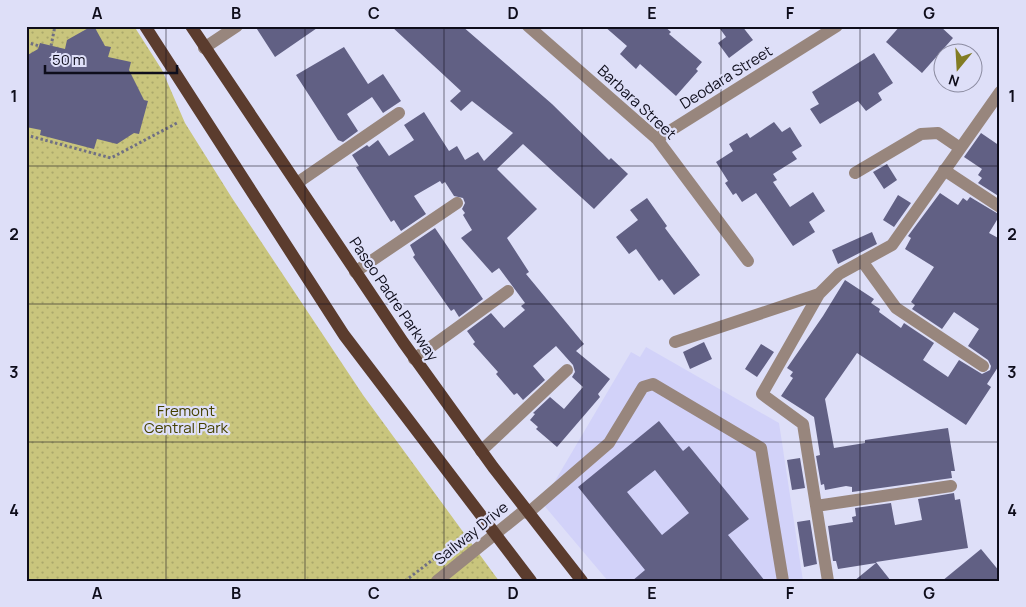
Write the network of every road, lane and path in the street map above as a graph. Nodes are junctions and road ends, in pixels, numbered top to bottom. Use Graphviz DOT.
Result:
graph roads {
  1 [pos="56,26"];
  2 [pos="145,26"];
  3 [pos="190,26"];
  4 [pos="237,26"];
  5 [pos="528,26"];
  6 [pos="837,26"];
  7 [pos="26,42"];
  8 [pos="39,46"];
  9 [pos="51,46"];
  10 [pos="204,48"];
  11 [pos="1000,92"];
  12 [pos="399,113"];
  13 [pos="177,124"];
  14 [pos="26,135"];
  15 [pos="656,139"];
  16 [pos="960,148"];
  17 [pos="944,170"];
  18 [pos="855,173"];
  19 [pos="298,183"];
  20 [pos="457,203"];
  21 [pos="1000,207"];
  22 [pos="748,261"];
  23 [pos="862,261"];
  24 [pos="355,272"];
  25 [pos="508,291"];
  26 [pos="820,294"];
  27 [pos="675,342"];
  28 [pos="414,359"];
  29 [pos="982,366"];
  30 [pos="567,370"];
  31 [pos="481,451"];
  32 [pos="951,486"];
  33 [pos="816,506"];
  34 [pos="527,512"];
  35 [pos="496,534"];
  36 [pos="456,542"];
  37 [pos="406,581"];
  38 [pos="437,581"];
  39 [pos="531,581"];
  40 [pos="582,581"];
  41 [pos="783,581"];
  42 [pos="828,581"];
  1 -- 9 [label="path"];
  2 -- 35 [label="main road"];
  3 -- 10 [label="main road, Paseo Padre Parkway"];
  4 -- 10 [label="street"];
  5 -- 15 [label="street, Barbara Street"];
  6 -- 15 [label="street, Deodara Street"];
  7 -- 8 [label="path"];
  10 -- 19 [label="main road, Paseo Padre Parkway"];
  11 -- 16 [label="street"];
  12 -- 19 [label="street"];
  13 -- 14 [label="path"];
  15 -- 22 [label="street, Barbara Street"];
  16 -- 17 [label="street"];
  16 -- 18 [label="street"];
  17 -- 21 [label="street"];
  17 -- 23 [label="street"];
  19 -- 24 [label="main road, Paseo Padre Parkway"];
  20 -- 24 [label="street"];
  23 -- 26 [label="street"];
  23 -- 29 [label="street"];
  24 -- 28 [label="main road, Paseo Padre Parkway"];
  25 -- 28 [label="street"];
  26 -- 27 [label="street"];
  26 -- 33 [label="street"];
  28 -- 31 [label="main road, Paseo Padre Parkway"];
  30 -- 31 [label="street"];
  31 -- 34 [label="main road, Paseo Padre Parkway"];
  32 -- 33 [label="street"];
  33 -- 42 [label="street"];
  34 -- 35 [label="street, Sailway Drive"];
  34 -- 40 [label="main road, Paseo Padre Parkway"];
  34 -- 41 [label="street, Sailway Drive"];
  35 -- 38 [label="street, Sailway Drive"];
  35 -- 39 [label="main road"];
  36 -- 37 [label="path"];
}
